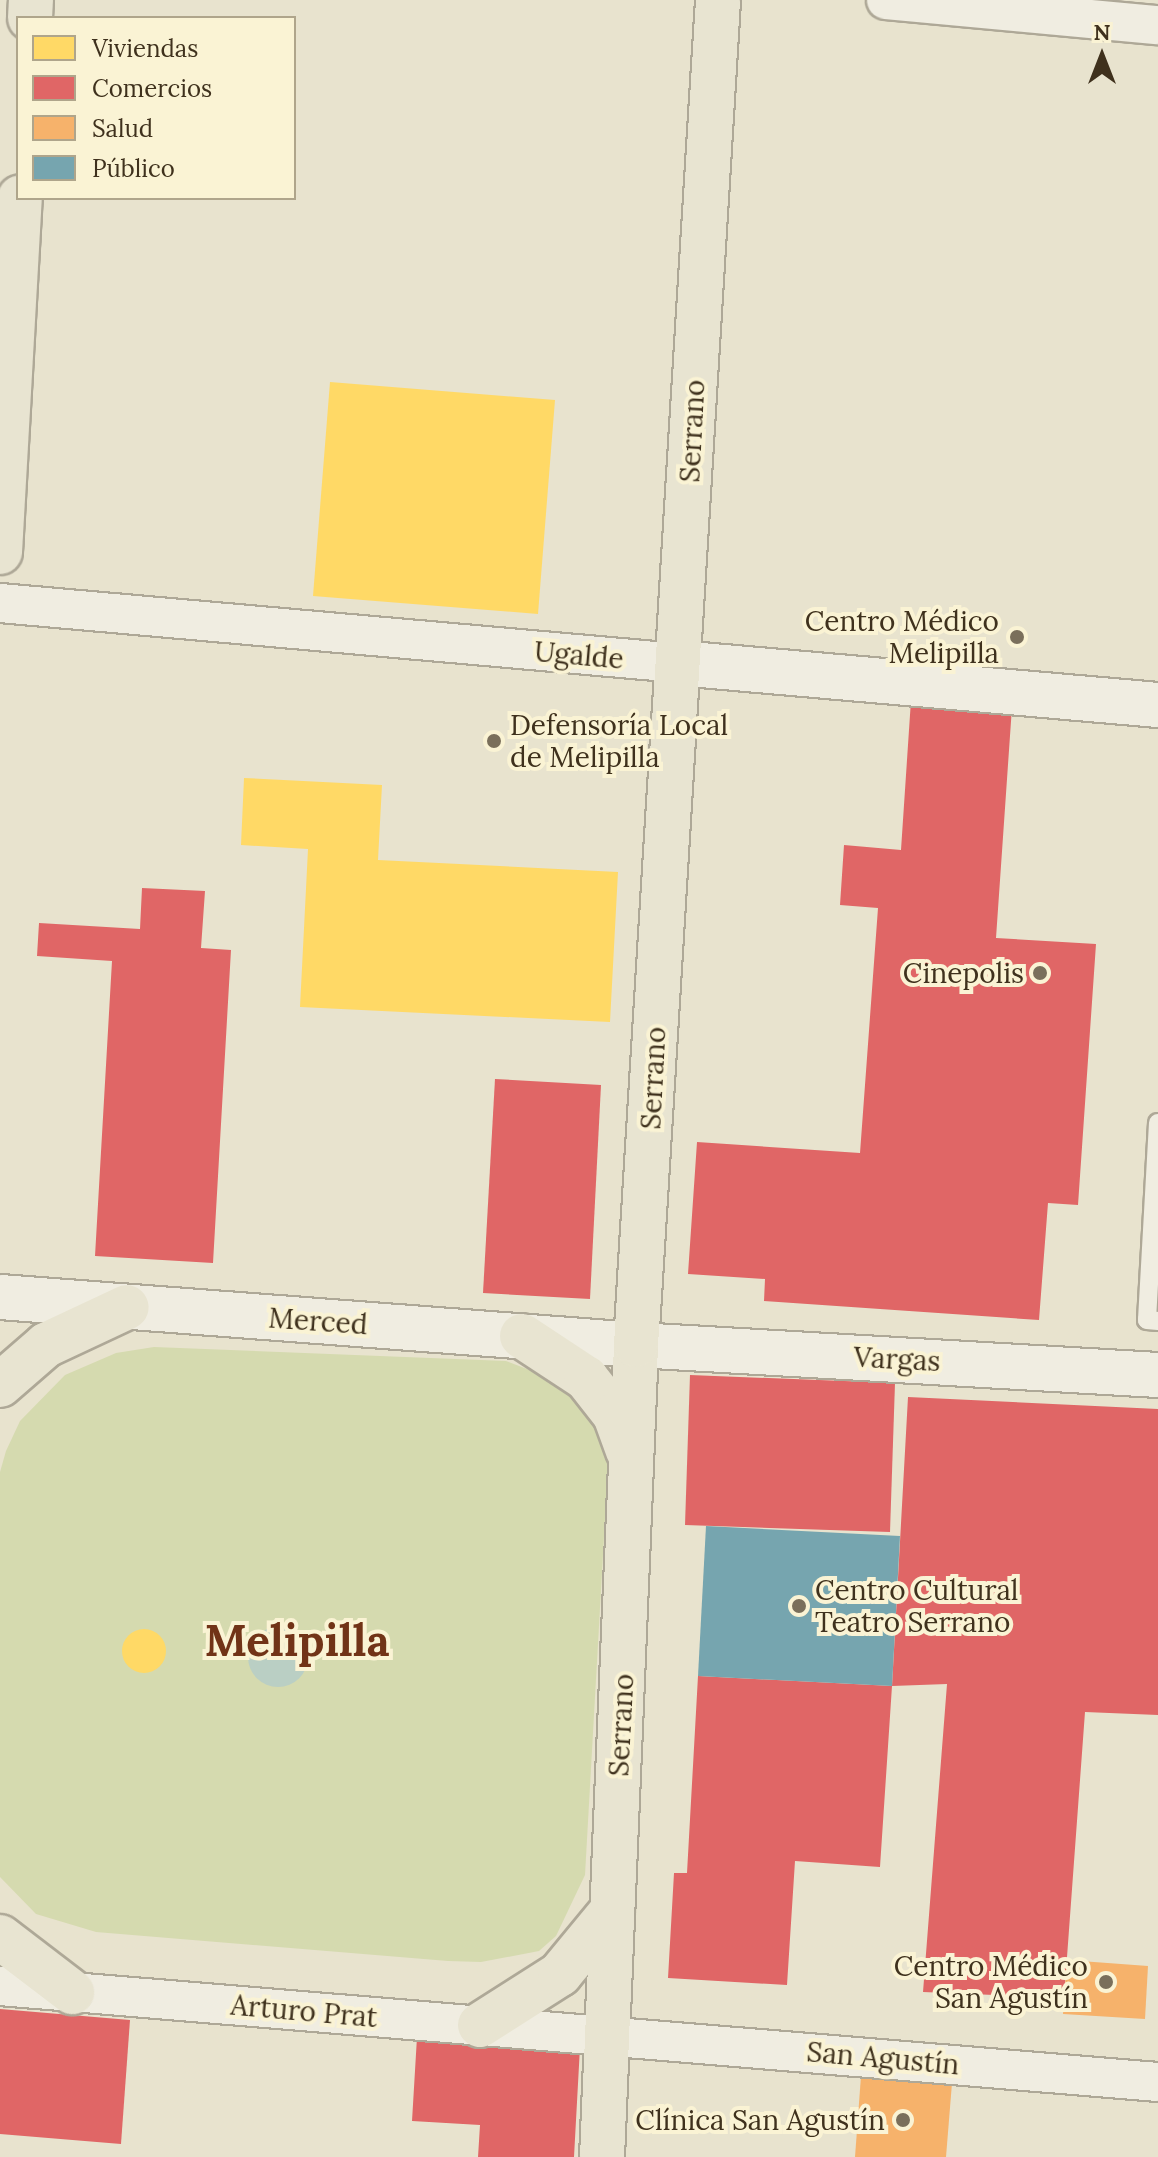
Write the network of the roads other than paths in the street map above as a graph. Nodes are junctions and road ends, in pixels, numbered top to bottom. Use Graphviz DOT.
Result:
graph roads {
  1 [pos="718,0"];
  2 [pos="886,0"];
  3 [pos="1158,25"];
  4 [pos="20,200"];
  5 [pos="0,552"];
  6 [pos="0,603"];
  7 [pos="678,663"];
  8 [pos="1158,705"];
  9 [pos="1158,1123"];
  10 [pos="0,1297"];
  11 [pos="127,1307"];
  12 [pos="1158,1321"];
  13 [pos="522,1336"];
  14 [pos="636,1345"];
  15 [pos="1158,1375"];
  16 [pos="0,1385"];
  17 [pos="632,1473"];
  18 [pos="612,1911"];
  19 [pos="0,1937"];
  20 [pos="0,1986"];
  21 [pos="72,1992"];
  22 [pos="480,2025"];
  23 [pos="608,2035"];
  24 [pos="1158,2082"];
  25 [pos="602,2157"];
  1 -- 7 [label="main road, Serrano"];
  2 -- 3 [label="street"];
  4 -- 5 [label="main road"];
  6 -- 7 [label="street, Ugalde"];
  7 -- 8 [label="main road, Ugalde"];
  7 -- 14 [label="main road, Serrano"];
  9 -- 12 [label="lane"];
  10 -- 11 [label="main road, Merced"];
  11 -- 13 [label="main road, Merced"];
  11 -- 16 [label="main road"];
  13 -- 14 [label="main road, Merced"];
  13 -- 17 [label="main road"];
  14 -- 15 [label="main road, Vargas"];
  14 -- 17 [label="main road, Serrano"];
  17 -- 18 [label="main road, Serrano"];
  18 -- 22 [label="main road"];
  18 -- 23 [label="main road, Serrano"];
  19 -- 21 [label="main road"];
  20 -- 21 [label="street, Arturo Prat"];
  21 -- 22 [label="street, Arturo Prat"];
  22 -- 23 [label="street, Arturo Prat"];
  23 -- 24 [label="street, San Agustín"];
  23 -- 25 [label="main road, Serrano"];
}
